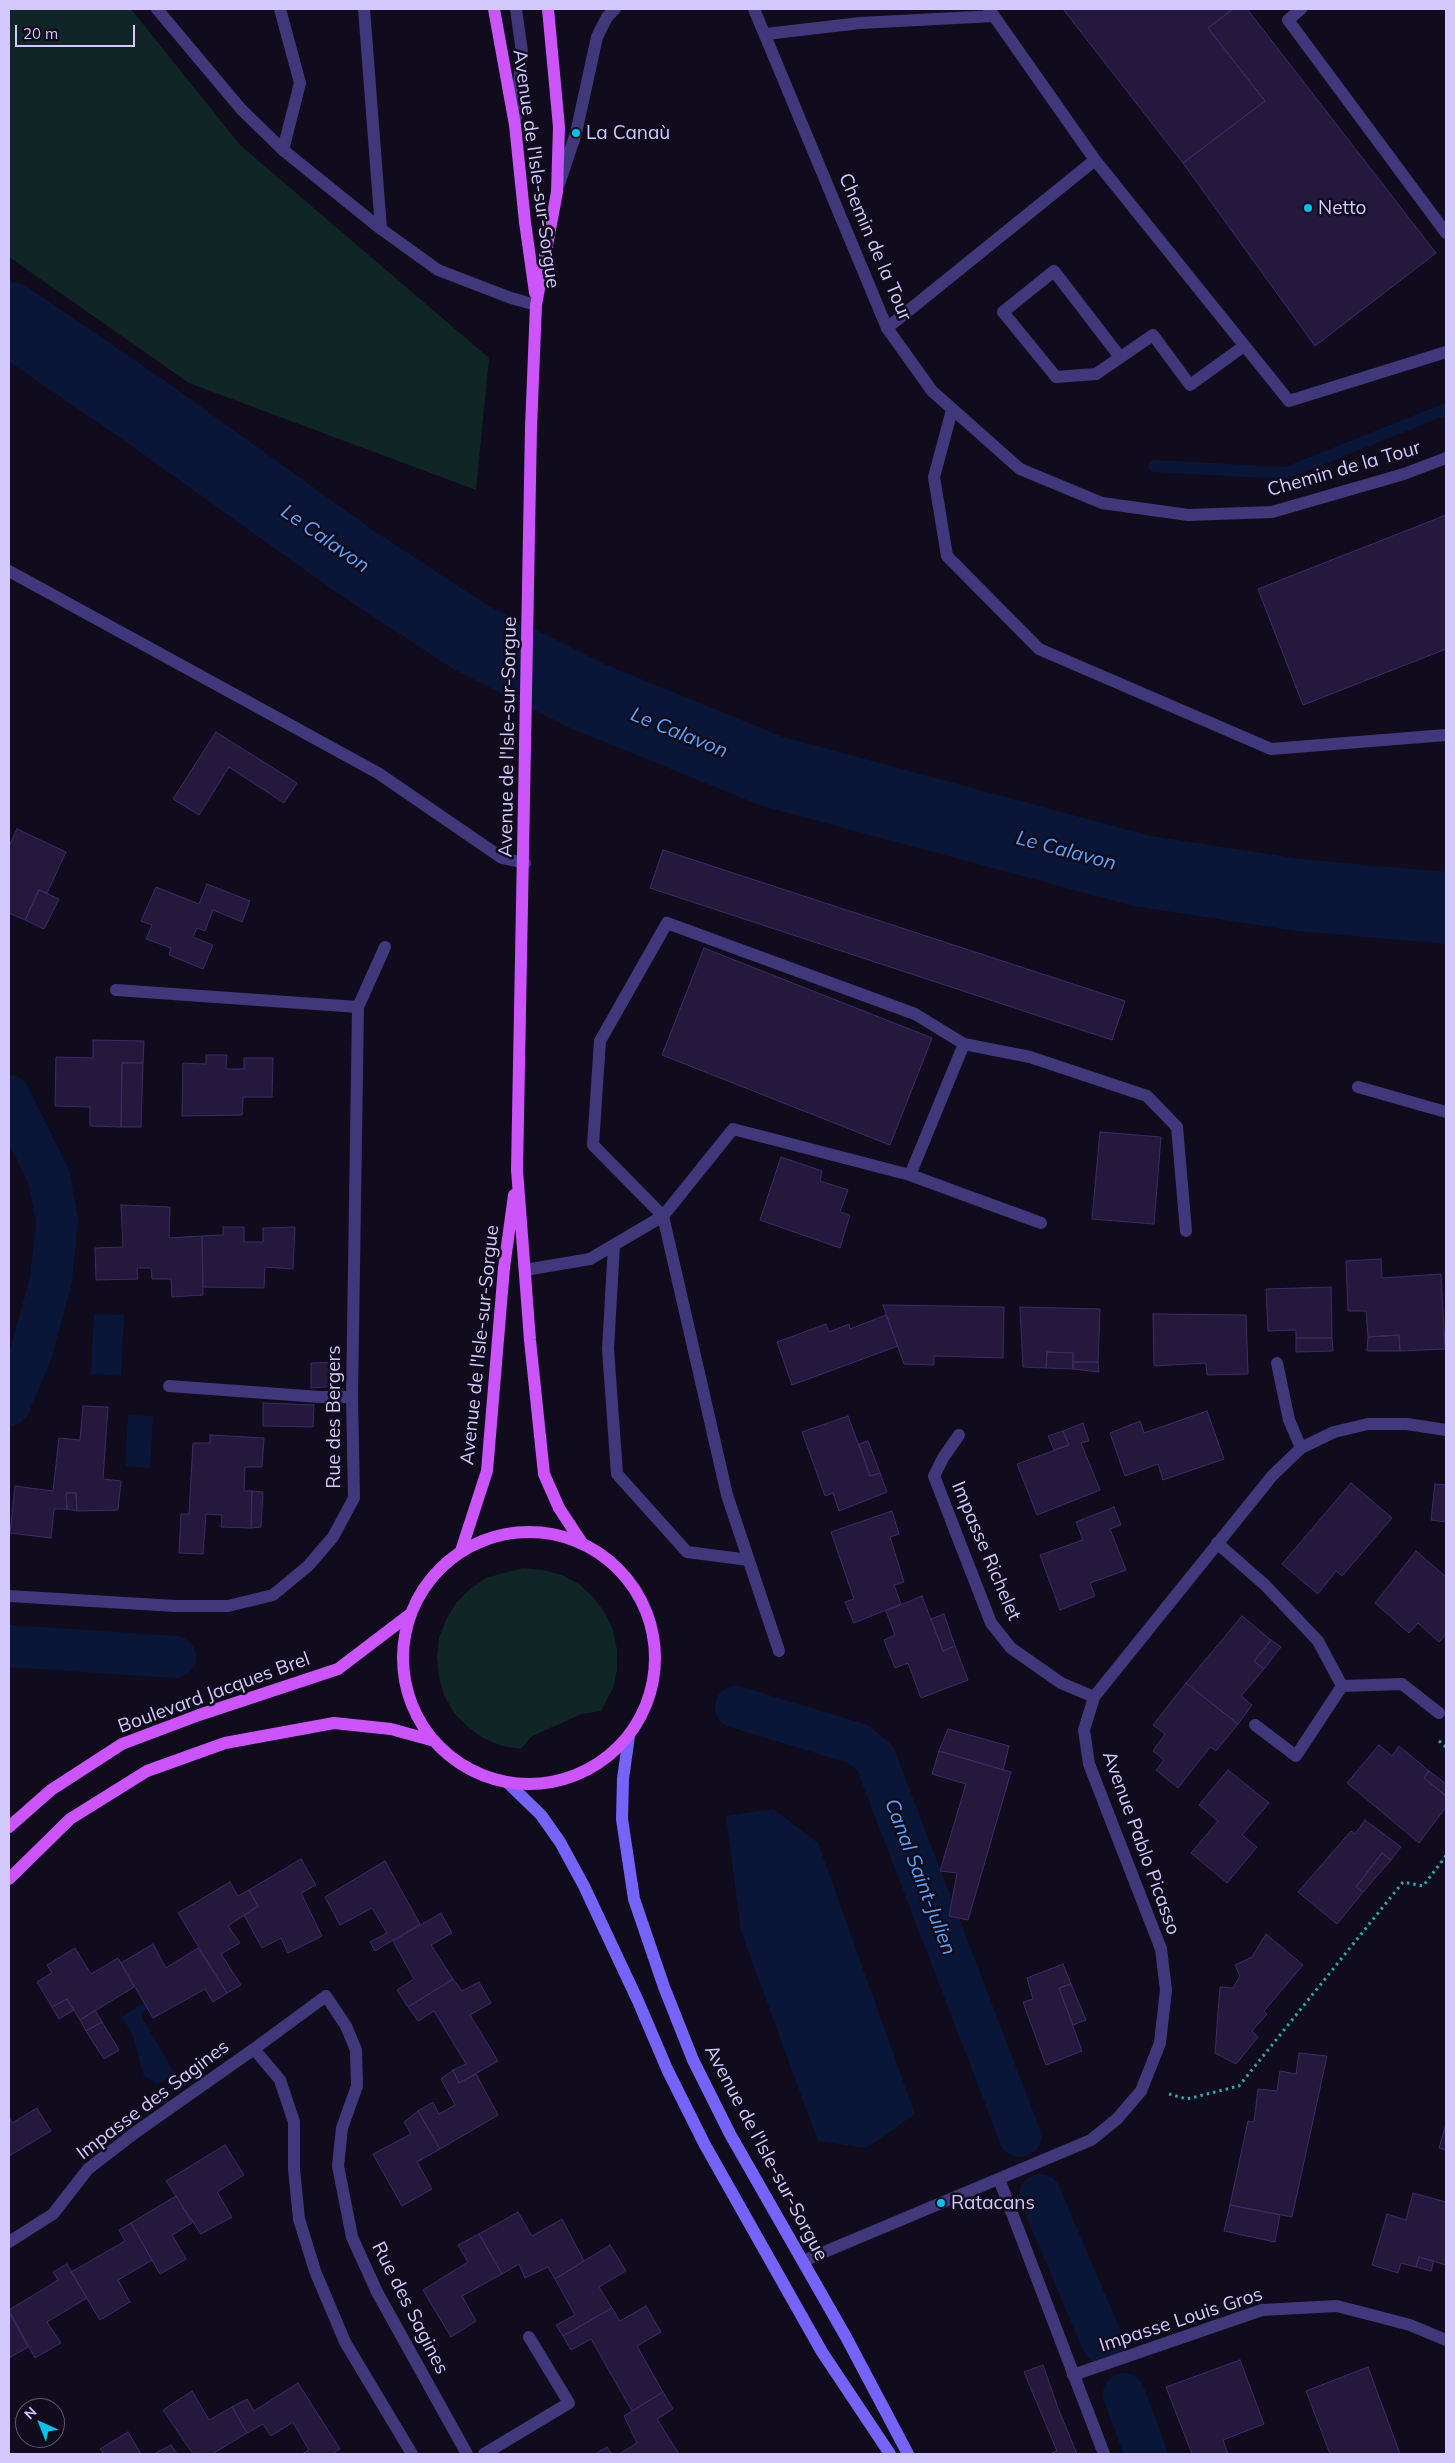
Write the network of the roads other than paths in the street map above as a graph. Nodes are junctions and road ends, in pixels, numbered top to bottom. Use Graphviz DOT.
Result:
graph roads {
  1 [pos="157,9"];
  2 [pos="280,9"];
  3 [pos="364,9"];
  4 [pos="494,9"];
  5 [pos="516,9"];
  6 [pos="548,9"];
  7 [pos="615,9"];
  8 [pos="754,9"];
  9 [pos="1301,9"];
  10 [pos="991,12"];
  11 [pos="766,34"];
  12 [pos="515,125"];
  13 [pos="283,150"];
  14 [pos="1095,160"];
  15 [pos="557,192"];
  16 [pos="381,230"];
  17 [pos="1446,234"];
  18 [pos="536,305"];
  19 [pos="887,328"];
  20 [pos="1244,346"];
  21 [pos="1446,352"];
  22 [pos="1120,357"];
  23 [pos="952,410"];
  24 [pos="1446,458"];
  25 [pos="9,571"];
  26 [pos="1446,735"];
  27 [pos="525,863"];
  28 [pos="385,947"];
  29 [pos="116,990"];
  30 [pos="358,1007"];
  31 [pos="964,1044"];
  32 [pos="1358,1087"];
  33 [pos="1446,1112"];
  34 [pos="517,1170"];
  35 [pos="910,1176"];
  36 [pos="663,1216"];
  37 [pos="1041,1223"];
  38 [pos="1186,1231"];
  39 [pos="614,1245"];
  40 [pos="525,1270"];
  41 [pos="1277,1363"];
  42 [pos="169,1386"];
  43 [pos="352,1397"];
  44 [pos="1446,1430"];
  45 [pos="959,1435"];
  46 [pos="1301,1448"];
  47 [pos="582,1543"];
  48 [pos="1217,1543"];
  49 [pos="462,1551"];
  50 [pos="749,1560"];
  51 [pos="9,1596"];
  52 [pos="409,1615"];
  53 [pos="778,1651"];
  54 [pos="1342,1686"];
  55 [pos="1094,1697"];
  56 [pos="1439,1714"];
  57 [pos="1256,1724"];
  58 [pos="629,1736"];
  59 [pos="430,1740"];
  60 [pos="509,1784"];
  61 [pos="9,1828"];
  62 [pos="9,1879"];
  63 [pos="254,2049"];
  64 [pos="999,2179"];
  65 [pos="9,2242"];
  66 [pos="803,2261"];
  67 [pos="529,2337"];
  68 [pos="1446,2340"];
  69 [pos="1074,2375"];
  70 [pos="412,2454"];
  71 [pos="467,2454"];
  72 [pos="484,2454"];
  73 [pos="890,2454"];
  74 [pos="908,2454"];
  75 [pos="1104,2454"];
  1 -- 13 [label="street"];
  2 -- 13 [label="street"];
  3 -- 16 [label="street"];
  4 -- 12 [label="main road, Avenue de l'Isle-sur-Sorgue"];
  5 -- 12 [label="street"];
  6 -- 15 [label="main road, Avenue de l'Isle-sur-Sorgue"];
  7 -- 15 [label="street"];
  8 -- 11 [label="street, Chemin de la Tour"];
  9 -- 17 [label="street"];
  10 -- 11 [label="street"];
  10 -- 14 [label="street"];
  11 -- 19 [label="street, Chemin de la Tour"];
  12 -- 18 [label="main road, Avenue de l'Isle-sur-Sorgue"];
  13 -- 16 [label="street"];
  14 -- 19 [label="street"];
  14 -- 20 [label="street"];
  15 -- 18 [label="main road, Avenue de l'Isle-sur-Sorgue"];
  16 -- 18 [label="street"];
  18 -- 27 [label="main road, Avenue de l'Isle-sur-Sorgue"];
  19 -- 23 [label="street, Chemin de la Tour"];
  20 -- 21 [label="street"];
  20 -- 22 [label="street"];
  22 -- 22 [label="street"];
  23 -- 24 [label="street, Chemin de la Tour"];
  23 -- 26 [label="street"];
  25 -- 27 [label="street"];
  27 -- 34 [label="main road, Avenue de l'Isle-sur-Sorgue"];
  28 -- 30 [label="street, Rue des Bergers"];
  29 -- 30 [label="street"];
  30 -- 43 [label="street, Rue des Bergers"];
  31 -- 35 [label="street"];
  31 -- 36 [label="street"];
  31 -- 38 [label="street"];
  32 -- 33 [label="street"];
  34 -- 40 [label="main road, Avenue de l'Isle-sur-Sorgue"];
  34 -- 49 [label="main road, Avenue de l'Isle-sur-Sorgue"];
  35 -- 36 [label="street"];
  35 -- 37 [label="street"];
  36 -- 39 [label="street"];
  36 -- 50 [label="street"];
  39 -- 40 [label="street"];
  39 -- 50 [label="street"];
  40 -- 47 [label="main road, Avenue de l'Isle-sur-Sorgue"];
  41 -- 46 [label="street"];
  42 -- 43 [label="street"];
  43 -- 51 [label="street, Rue des Bergers"];
  44 -- 46 [label="street, Avenue Pablo Picasso"];
  45 -- 55 [label="street, Impasse Richelet"];
  46 -- 48 [label="street, Avenue Pablo Picasso"];
  47 -- 49 [label="main road"];
  47 -- 58 [label="main road"];
  48 -- 54 [label="street"];
  48 -- 55 [label="street, Avenue Pablo Picasso"];
  49 -- 52 [label="main road"];
  50 -- 53 [label="street"];
  52 -- 59 [label="main road"];
  52 -- 61 [label="main road, Boulevard Jacques Brel"];
  54 -- 56 [label="street"];
  54 -- 57 [label="street"];
  55 -- 64 [label="street, Avenue Pablo Picasso"];
  58 -- 60 [label="main road"];
  58 -- 66 [label="main road, Avenue de l'Isle-sur-Sorgue"];
  59 -- 60 [label="main road"];
  59 -- 62 [label="main road"];
  60 -- 73 [label="main road"];
  63 -- 65 [label="street, Impasse des Sagines"];
  63 -- 70 [label="street"];
  63 -- 71 [label="street, Rue des Sagines"];
  64 -- 66 [label="street, Avenue Pablo Picasso"];
  64 -- 69 [label="street"];
  66 -- 74 [label="main road, Avenue de l'Isle-sur-Sorgue"];
  67 -- 72 [label="street"];
  68 -- 69 [label="street, Impasse Louis Gros"];
  69 -- 75 [label="street"];
}
